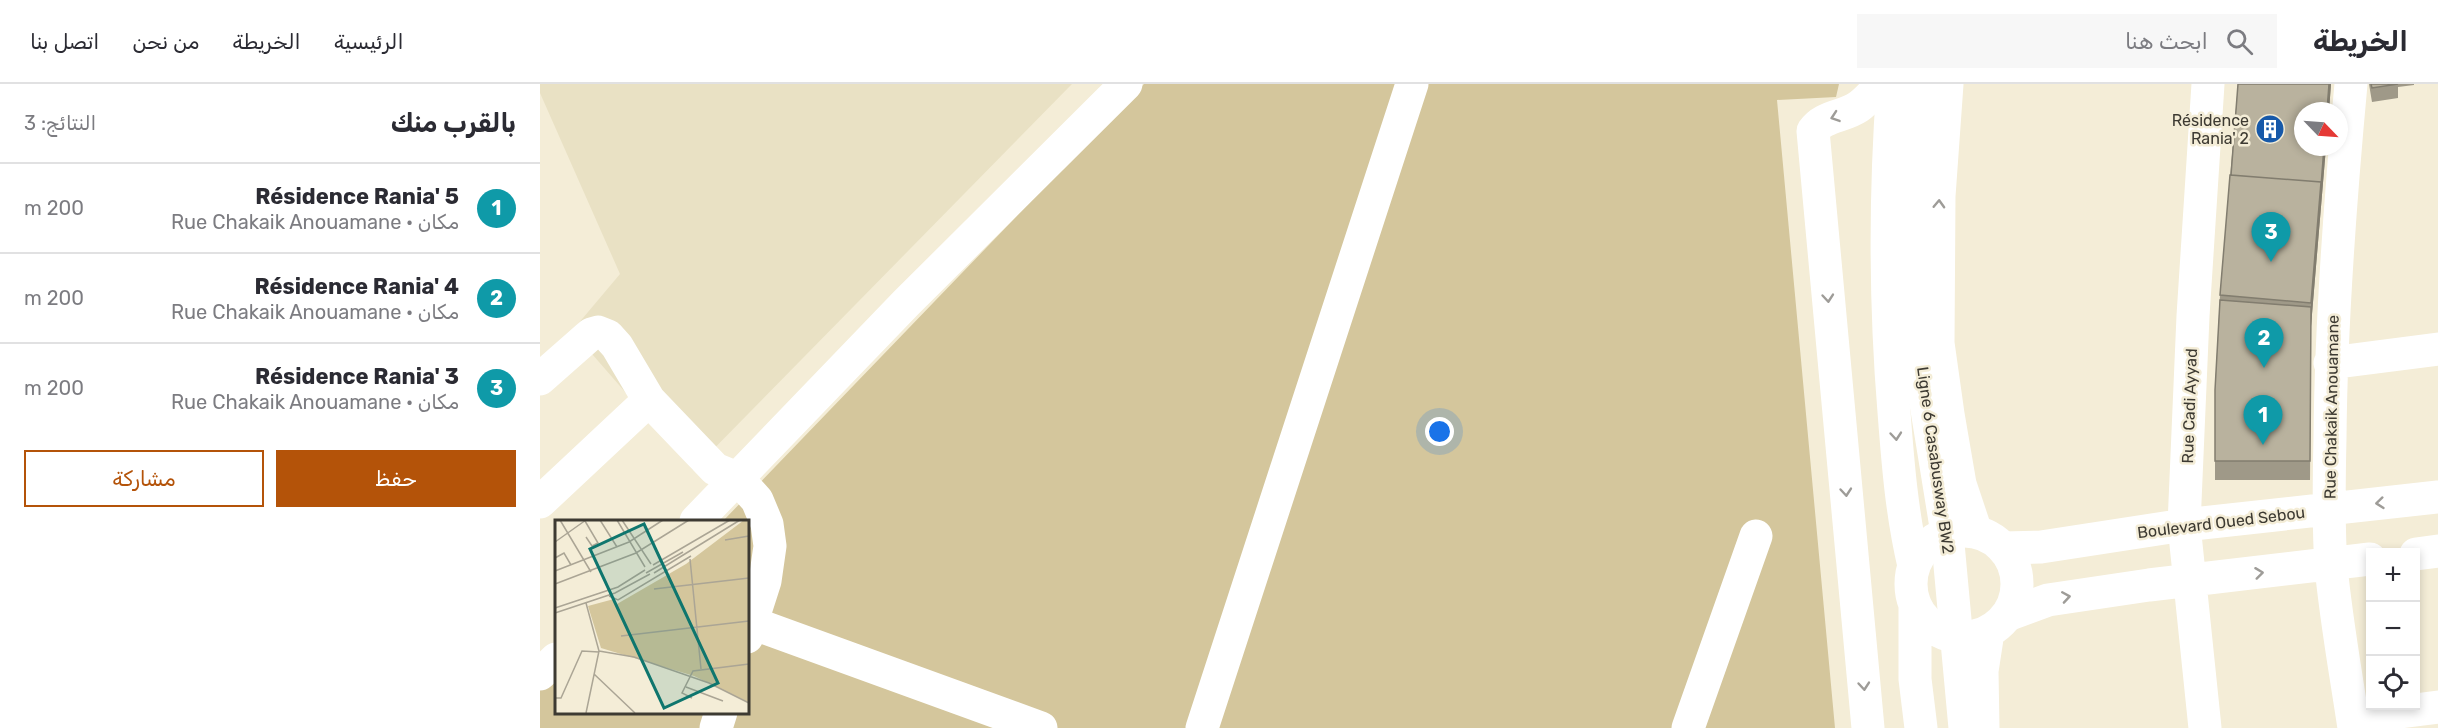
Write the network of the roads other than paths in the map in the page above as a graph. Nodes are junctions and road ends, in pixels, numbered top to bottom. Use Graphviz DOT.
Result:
graph roads {
  1 [pos="1126,84"];
  2 [pos="1412,84"];
  3 [pos="1882,84"];
  4 [pos="1893,84"];
  5 [pos="1908,84"];
  6 [pos="1923,84"];
  7 [pos="1947,84"];
  8 [pos="2208,84"];
  9 [pos="2351,84"];
  10 [pos="2438,350"];
  11 [pos="2330,363"];
  12 [pos="540,379"];
  13 [pos="649,400"];
  14 [pos="737,478"];
  15 [pos="2438,497"];
  16 [pos="540,502"];
  17 [pos="2329,508"];
  18 [pos="697,520"];
  19 [pos="2184,525"];
  20 [pos="1953,535"];
  21 [pos="1756,536"];
  22 [pos="2004,548"];
  23 [pos="2438,551"];
  24 [pos="2420,553"];
  25 [pos="2366,560"];
  26 [pos="2331,564"];
  27 [pos="1914,566"];
  28 [pos="2190,581"];
  29 [pos="1915,604"];
  30 [pos="1975,629"];
  31 [pos="749,630"];
  32 [pos="555,660"];
  33 [pos="540,674"];
  34 [pos="2438,707"];
  35 [pos="720,713"];
  36 [pos="2353,723"];
  37 [pos="716,728"];
  38 [pos="1041,728"];
  39 [pos="1202,728"];
  40 [pos="1688,728"];
  41 [pos="1868,728"];
  42 [pos="1921,728"];
  43 [pos="1950,728"];
  44 [pos="1965,728"];
  45 [pos="1983,728"];
  46 [pos="2205,728"];
  1 -- 14 [label="street"];
  2 -- 39 [label="street"];
  3 -- 41 [label="street, one-way"];
  4 -- 27 [label="street, one-way"];
  5 -- 20 [label="street, Ligne 6 Casabusway BW2"];
  6 -- 20 [label="street, Ligne 6 Casabusway BW2"];
  20 -- 7 [label="street, one-way"];
  8 -- 19 [label="street, Rue Cadi Ayyad"];
  9 -- 11 [label="street, Rue Chakaik Anouamane"];
  10 -- 11 [label="street"];
  11 -- 17 [label="street, Rue Chakaik Anouamane"];
  12 -- 13 [label="street"];
  13 -- 14 [label="street"];
  13 -- 16 [label="street"];
  14 -- 18 [label="street"];
  14 -- 31 [label="street"];
  15 -- 17 [label="street, Boulevard Oued Sebou, one-way"];
  17 -- 19 [label="street, Boulevard Oued Sebou"];
  17 -- 26 [label="street, Rue Chakaik Anouamane"];
  19 -- 22 [label="street, Boulevard Oued Sebou"];
  19 -- 28 [label="street, Rue Cadi Ayyad"];
  20 -- 22 [label="street"];
  20 -- 27 [label="street"];
  20 -- 30 [label="street, Ligne 6 Casabusway BW2"];
  21 -- 40 [label="street"];
  22 -- 30 [label="street"];
  23 -- 24 [label="street"];
  25 -- 26 [label="street"];
  28 -- 26 [label="street, one-way"];
  26 -- 36 [label="street, Rue Chakaik Anouamane"];
  27 -- 29 [label="street"];
  30 -- 28 [label="street, one-way"];
  28 -- 46 [label="street, Rue Cadi Ayyad"];
  29 -- 30 [label="street"];
  29 -- 42 [label="street"];
  30 -- 43 [label="street, Ligne 6 Casabusway BW2"];
  30 -- 44 [label="street, Ligne 6 Casabusway BW2"];
  30 -- 45 [label="street"];
  31 -- 38 [label="street"];
  32 -- 33 [label="street"];
  34 -- 36 [label="street"];
  35 -- 37 [label="street"];
}
